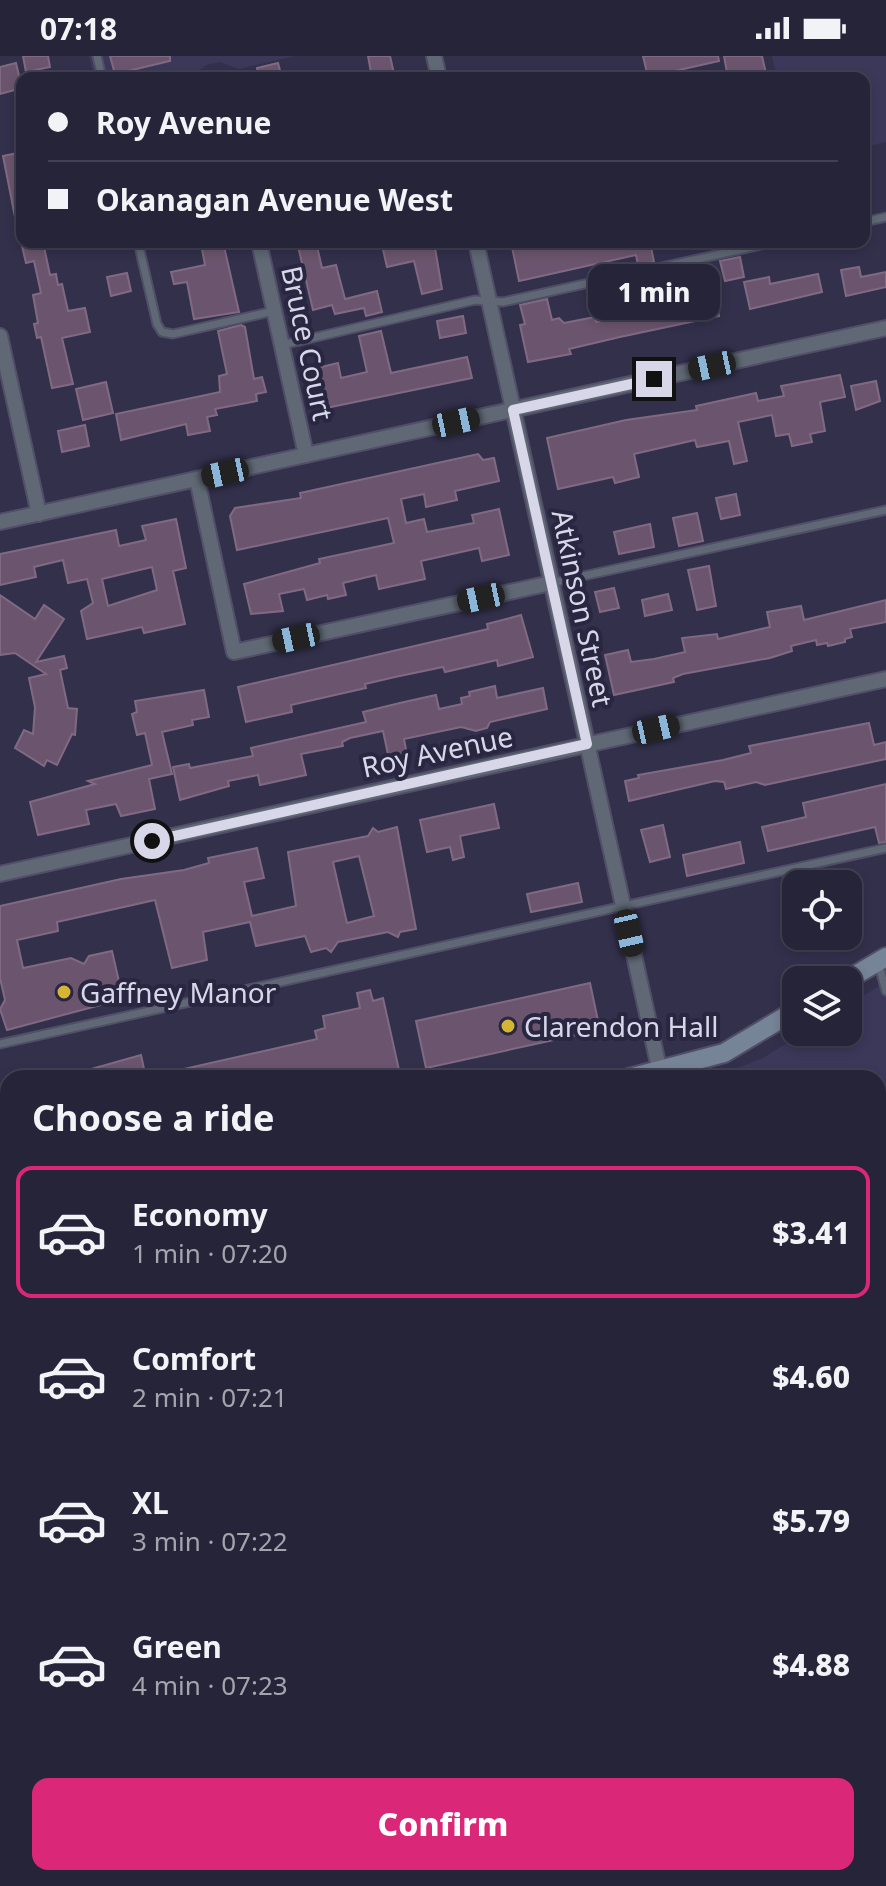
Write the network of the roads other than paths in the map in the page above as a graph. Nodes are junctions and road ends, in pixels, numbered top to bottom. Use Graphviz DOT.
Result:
graph roads {
  1 [pos="139,248"];
  2 [pos="260,248"];
  3 [pos="477,248"];
  4 [pos="748,248"];
  5 [pos="489,301"];
  6 [pos="274,311"];
  7 [pos="886,328"];
  8 [pos="0,336"];
  9 [pos="282,345"];
  10 [pos="513,410"];
  11 [pos="306,455"];
  12 [pos="197,479"];
  13 [pos="886,510"];
  14 [pos="39,514"];
  15 [pos="0,522"];
  16 [pos="551,583"];
  17 [pos="886,679"];
  18 [pos="587,744"];
  19 [pos="886,848"];
  20 [pos="0,874"];
  21 [pos="623,906"];
  22 [pos="882,959"];
  23 [pos="862,971"];
  24 [pos="886,991"];
  25 [pos="782,1018"];
  26 [pos="0,1044"];
  27 [pos="659,1070"];
  28 [pos="675,1070"];
  1 -- 6 [label="lane"];
  2 -- 6 [label="street, Bruce Court"];
  3 -- 5 [label="street, Atkinson Street"];
  4 -- 5 [label="lane"];
  5 -- 9 [label="lane"];
  5 -- 10 [label="street, Atkinson Street"];
  6 -- 9 [label="street, Bruce Court"];
  7 -- 10 [label="street"];
  8 -- 14 [label="street"];
  9 -- 11 [label="street, Bruce Court"];
  10 -- 11 [label="street"];
  10 -- 16 [label="street, Atkinson Street"];
  11 -- 12 [label="street"];
  12 -- 14 [label="street"];
  12 -- 16 [label="street"];
  13 -- 16 [label="lane"];
  14 -- 15 [label="street"];
  16 -- 18 [label="street, Atkinson Street"];
  17 -- 18 [label="street, Roy Avenue"];
  18 -- 20 [label="street, Roy Avenue"];
  18 -- 21 [label="street, Atkinson Street"];
  19 -- 21 [label="lane"];
  21 -- 26 [label="lane"];
  21 -- 27 [label="street, Atkinson Street"];
  22 -- 23 [label="street"];
  22 -- 24 [label="lane"];
  25 -- 28 [label="street"];
}
